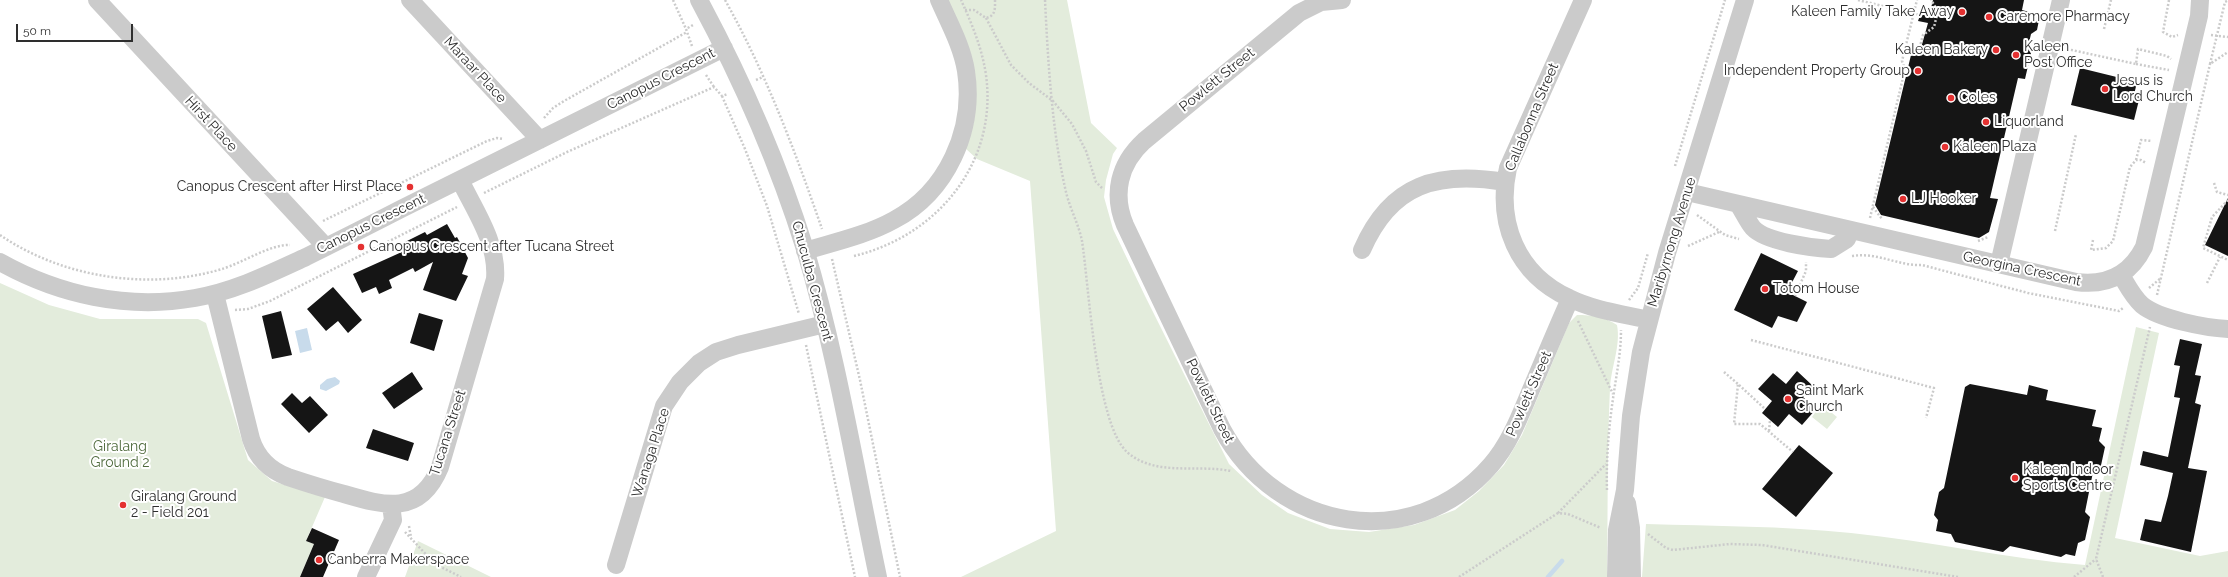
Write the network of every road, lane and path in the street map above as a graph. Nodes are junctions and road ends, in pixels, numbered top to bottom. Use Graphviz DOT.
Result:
graph roads {
  1 [pos="97,0"];
  2 [pos="410,0"];
  3 [pos="673,0"];
  4 [pos="699,0"];
  5 [pos="939,0"];
  6 [pos="995,0"];
  7 [pos="1045,0"];
  8 [pos="1342,0"];
  9 [pos="1583,0"];
  10 [pos="1725,0"];
  11 [pos="1746,0"];
  12 [pos="1858,0"];
  13 [pos="1918,0"];
  14 [pos="1931,0"];
  15 [pos="2061,0"];
  16 [pos="2111,0"];
  17 [pos="2200,0"];
  18 [pos="2227,1"];
  19 [pos="1914,13"];
  20 [pos="1920,15"];
  21 [pos="947,18"];
  22 [pos="986,18"];
  23 [pos="2104,29"];
  24 [pos="2050,46"];
  25 [pos="724,48"];
  26 [pos="2228,52"];
  27 [pos="1904,54"];
  28 [pos="2173,61"];
  29 [pos="2136,64"];
  30 [pos="2210,64"];
  31 [pos="2174,66"];
  32 [pos="1053,101"];
  33 [pos="535,134"];
  34 [pos="2076,134"];
  35 [pos="2156,138"];
  36 [pos="506,140"];
  37 [pos="2136,160"];
  38 [pos="1674,167"];
  39 [pos="2161,179"];
  40 [pos="460,180"];
  41 [pos="1505,182"];
  42 [pos="2214,183"];
  43 [pos="1105,190"];
  44 [pos="1687,192"];
  45 [pos="2228,195"];
  46 [pos="2228,200"];
  47 [pos="1738,204"];
  48 [pos="1873,207"];
  49 [pos="1697,215"];
  50 [pos="1870,217"];
  51 [pos="1887,220"];
  52 [pos="310,230"];
  53 [pos="1850,230"];
  54 [pos="2055,231"];
  55 [pos="1719,232"];
  56 [pos="0,234"];
  57 [pos="1992,235"];
  58 [pos="1690,240"];
  59 [pos="1747,240"];
  60 [pos="1972,240"];
  61 [pos="2093,240"];
  62 [pos="1688,246"];
  63 [pos="326,247"];
  64 [pos="1362,250"];
  65 [pos="1649,250"];
  66 [pos="805,251"];
  67 [pos="1685,253"];
  68 [pos="1848,257"];
  69 [pos="2220,257"];
  70 [pos="1805,258"];
  71 [pos="2228,260"];
  72 [pos="0,262"];
  73 [pos="1999,264"];
  74 [pos="2121,275"];
  75 [pos="2161,278"];
  76 [pos="2207,283"];
  77 [pos="1638,288"];
  78 [pos="215,294"];
  79 [pos="1795,296"];
  80 [pos="2136,299"];
  81 [pos="1569,301"];
  82 [pos="1629,301"];
  83 [pos="1624,302"];
  84 [pos="2153,312"];
  85 [pos="1649,320"];
  86 [pos="825,324"];
  87 [pos="2228,329"];
  88 [pos="1751,340"];
  89 [pos="1724,372"];
  90 [pos="1738,384"];
  91 [pos="1613,395"];
  92 [pos="1764,408"];
  93 [pos="1926,418"];
  94 [pos="1770,420"];
  95 [pos="1769,432"];
  96 [pos="1793,452"];
  97 [pos="1607,464"];
  98 [pos="1252,472"];
  99 [pos="392,513"];
  100 [pos="1558,513"];
  101 [pos="1624,529"];
  102 [pos="2096,559"];
  103 [pos="616,565"];
  104 [pos="1624,572"];
  105 [pos="366,577"];
  106 [pos="462,577"];
  107 [pos="878,577"];
  108 [pos="1459,577"];
  109 [pos="1958,577"];
  110 [pos="2074,577"];
  111 [pos="2103,577"];
  1 -- 52 [label="street, Hirst Place"];
  2 -- 33 [label="street, Maraar Place"];
  3 -- 33 [label="path"];
  4 -- 25 [label="street, Chuculba Crescent"];
  5 -- 21 [label="street"];
  6 -- 22 [label="path"];
  7 -- 32 [label="path"];
  8 -- 98 [label="street, Powlett Street"];
  9 -- 41 [label="street, Callabonna Street"];
  10 -- 38 [label="path"];
  11 -- 44 [label="street, Maribyrnong Avenue"];
  12 -- 19 [label="path"];
  13 -- 19 [label="path"];
  14 -- 27 [label="path"];
  15 -- 24 [label="street"];
  16 -- 23 [label="path"];
  17 -- 39 [label="street, Georgina Crescent"];
  18 -- 30 [label="path"];
  19 -- 20 [label="path"];
  19 -- 27 [label="path"];
  21 -- 22 [label="path"];
  21 -- 66 [label="street"];
  22 -- 32 [label="path"];
  24 -- 29 [label="path"];
  24 -- 73 [label="street"];
  25 -- 33 [label="street, Canopus Crescent"];
  25 -- 66 [label="street, Chuculba Crescent"];
  26 -- 30 [label="path"];
  27 -- 48 [label="path"];
  28 -- 29 [label="path"];
  29 -- 31 [label="path"];
  30 -- 75 [label="path"];
  32 -- 43 [label="path"];
  32 -- 98 [label="path"];
  33 -- 40 [label="street, Canopus Crescent"];
  34 -- 54 [label="path"];
  35 -- 37 [label="path"];
  36 -- 52 [label="path"];
  37 -- 39 [label="path"];
  37 -- 61 [label="path"];
  39 -- 74 [label="street, Georgina Crescent"];
  40 -- 63 [label="street, Canopus Crescent"];
  40 -- 99 [label="street, Tucana Street"];
  41 -- 64 [label="street"];
  41 -- 81 [label="street, Callabonna Street"];
  42 -- 45 [label="path"];
  44 -- 47 [label="street, Georgina Crescent"];
  44 -- 85 [label="street, Maribyrnong Avenue"];
  46 -- 69 [label="path"];
  47 -- 53 [label="street, Georgina Crescent"];
  47 -- 53 [label="street"];
  48 -- 50 [label="path"];
  48 -- 51 [label="path"];
  49 -- 55 [label="path"];
  52 -- 56 [label="path"];
  52 -- 63 [label="street, Hirst Place"];
  53 -- 73 [label="street, Georgina Crescent"];
  55 -- 59 [label="path"];
  55 -- 62 [label="path"];
  57 -- 60 [label="path"];
  58 -- 62 [label="path"];
  62 -- 67 [label="path"];
  63 -- 78 [label="street, Canopus Crescent"];
  65 -- 77 [label="path"];
  66 -- 86 [label="street, Chuculba Crescent"];
  68 -- 80 [label="path"];
  69 -- 71 [label="path"];
  69 -- 76 [label="path"];
  70 -- 79 [label="path"];
  72 -- 78 [label="street, Canopus Crescent"];
  73 -- 74 [label="street, Georgina Crescent"];
  74 -- 80 [label="street"];
  75 -- 80 [label="path"];
  75 -- 84 [label="path"];
  78 -- 99 [label="street, Tucana Street"];
  80 -- 84 [label="street"];
  81 -- 85 [label="street, Callabonna Street"];
  81 -- 91 [label="path"];
  81 -- 98 [label="street, Powlett Street"];
  82 -- 83 [label="path"];
  84 -- 87 [label="street"];
  84 -- 102 [label="path"];
  85 -- 101 [label="street, Maribyrnong Avenue"];
  86 -- 103 [label="street, Wanaga Place"];
  86 -- 107 [label="street, Chuculba Crescent"];
  88 -- 93 [label="path"];
  89 -- 90 [label="path"];
  90 -- 92 [label="path"];
  90 -- 95 [label="path"];
  94 -- 95 [label="path"];
  95 -- 96 [label="path"];
  97 -- 100 [label="path"];
  99 -- 105 [label="street"];
  99 -- 106 [label="path"];
  100 -- 101 [label="path"];
  100 -- 108 [label="path"];
  101 -- 104 [label="street, Maribyrnong Avenue"];
  101 -- 109 [label="path"];
  102 -- 110 [label="path"];
  102 -- 111 [label="path"];
}
